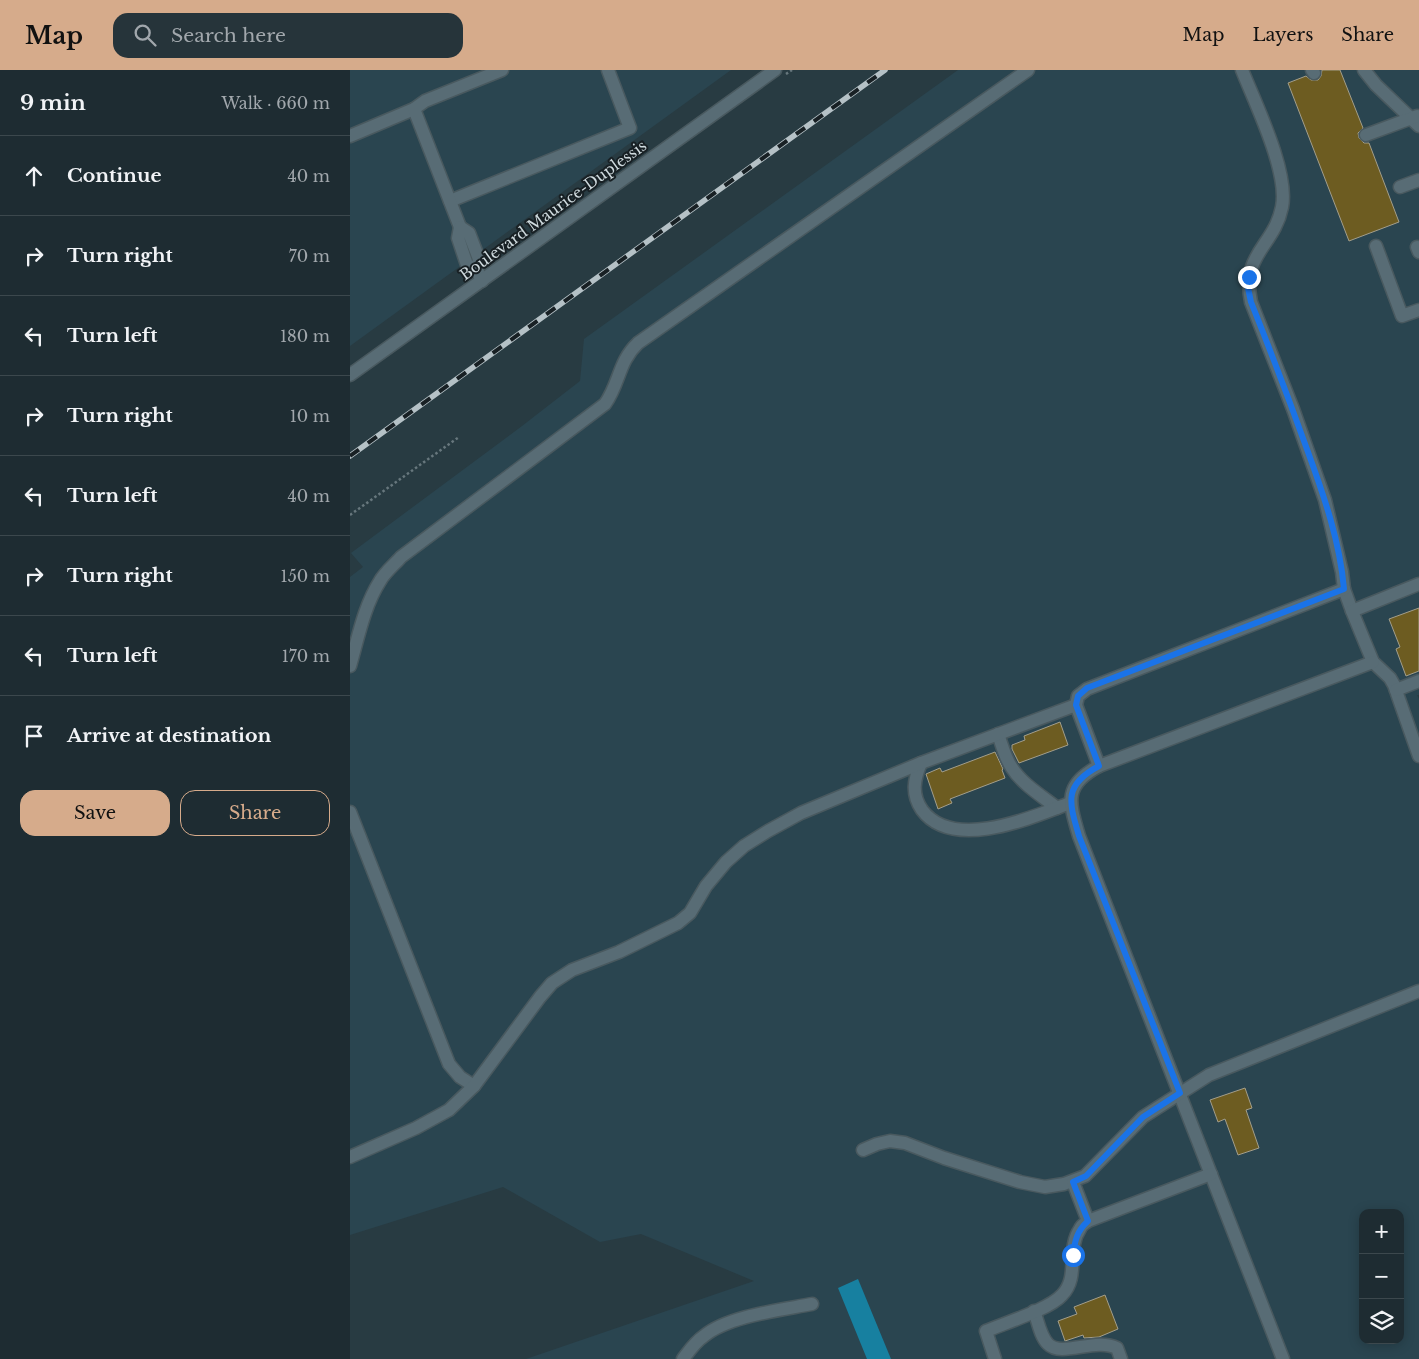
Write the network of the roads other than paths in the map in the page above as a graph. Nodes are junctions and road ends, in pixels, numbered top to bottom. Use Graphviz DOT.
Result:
graph roads {
  1 [pos="502,70"];
  2 [pos="608,70"];
  3 [pos="775,70"];
  4 [pos="1028,70"];
  5 [pos="1242,70"];
  6 [pos="1364,70"];
  7 [pos="414,109"];
  8 [pos="1416,120"];
  9 [pos="1366,135"];
  10 [pos="350,136"];
  11 [pos="1419,180"];
  12 [pos="1400,187"];
  13 [pos="450,201"];
  14 [pos="1376,246"];
  15 [pos="480,275"];
  16 [pos="1419,310"];
  17 [pos="350,375"];
  18 [pos="1419,584"];
  19 [pos="1344,589"];
  20 [pos="1352,610"];
  21 [pos="1373,662"];
  22 [pos="350,666"];
  23 [pos="1419,681"];
  24 [pos="1396,690"];
  25 [pos="1076,705"];
  26 [pos="998,734"];
  27 [pos="1419,756"];
  28 [pos="921,763"];
  29 [pos="1099,766"];
  30 [pos="1070,802"];
  31 [pos="1057,808"];
  32 [pos="350,812"];
  33 [pos="1419,990"];
  34 [pos="474,1086"];
  35 [pos="1180,1093"];
  36 [pos="863,1150"];
  37 [pos="350,1156"];
  38 [pos="1211,1174"];
  39 [pos="1073,1182"];
  40 [pos="1088,1221"];
  41 [pos="812,1304"];
  42 [pos="1034,1311"];
  43 [pos="682,1359"];
  44 [pos="995,1359"];
  45 [pos="1121,1359"];
  46 [pos="1283,1359"];
  1 -- 7 [label="street"];
  2 -- 13 [label="street"];
  3 -- 15 [label="street, Boulevard Maurice-Duplessis"];
  4 -- 22 [label="street"];
  5 -- 19 [label="street"];
  6 -- 8 [label="street"];
  7 -- 10 [label="street"];
  7 -- 13 [label="street"];
  8 -- 9 [label="street"];
  11 -- 12 [label="street"];
  13 -- 15 [label="street"];
  14 -- 16 [label="street"];
  15 -- 17 [label="street, Boulevard Maurice-Duplessis"];
  18 -- 20 [label="street"];
  19 -- 20 [label="street"];
  19 -- 25 [label="street"];
  20 -- 21 [label="street"];
  21 -- 24 [label="street"];
  21 -- 29 [label="street"];
  23 -- 24 [label="street"];
  24 -- 27 [label="street"];
  25 -- 26 [label="street"];
  25 -- 29 [label="street"];
  26 -- 28 [label="street"];
  26 -- 31 [label="street"];
  28 -- 31 [label="street"];
  28 -- 34 [label="street"];
  29 -- 30 [label="street"];
  30 -- 31 [label="street"];
  30 -- 35 [label="street"];
  32 -- 34 [label="street"];
  33 -- 35 [label="street"];
  34 -- 37 [label="street"];
  35 -- 38 [label="street"];
  35 -- 39 [label="street"];
  36 -- 39 [label="street"];
  38 -- 40 [label="street"];
  38 -- 46 [label="street"];
  39 -- 40 [label="street"];
  40 -- 42 [label="street"];
  41 -- 43 [label="street"];
  42 -- 44 [label="street"];
  42 -- 45 [label="street"];
}
